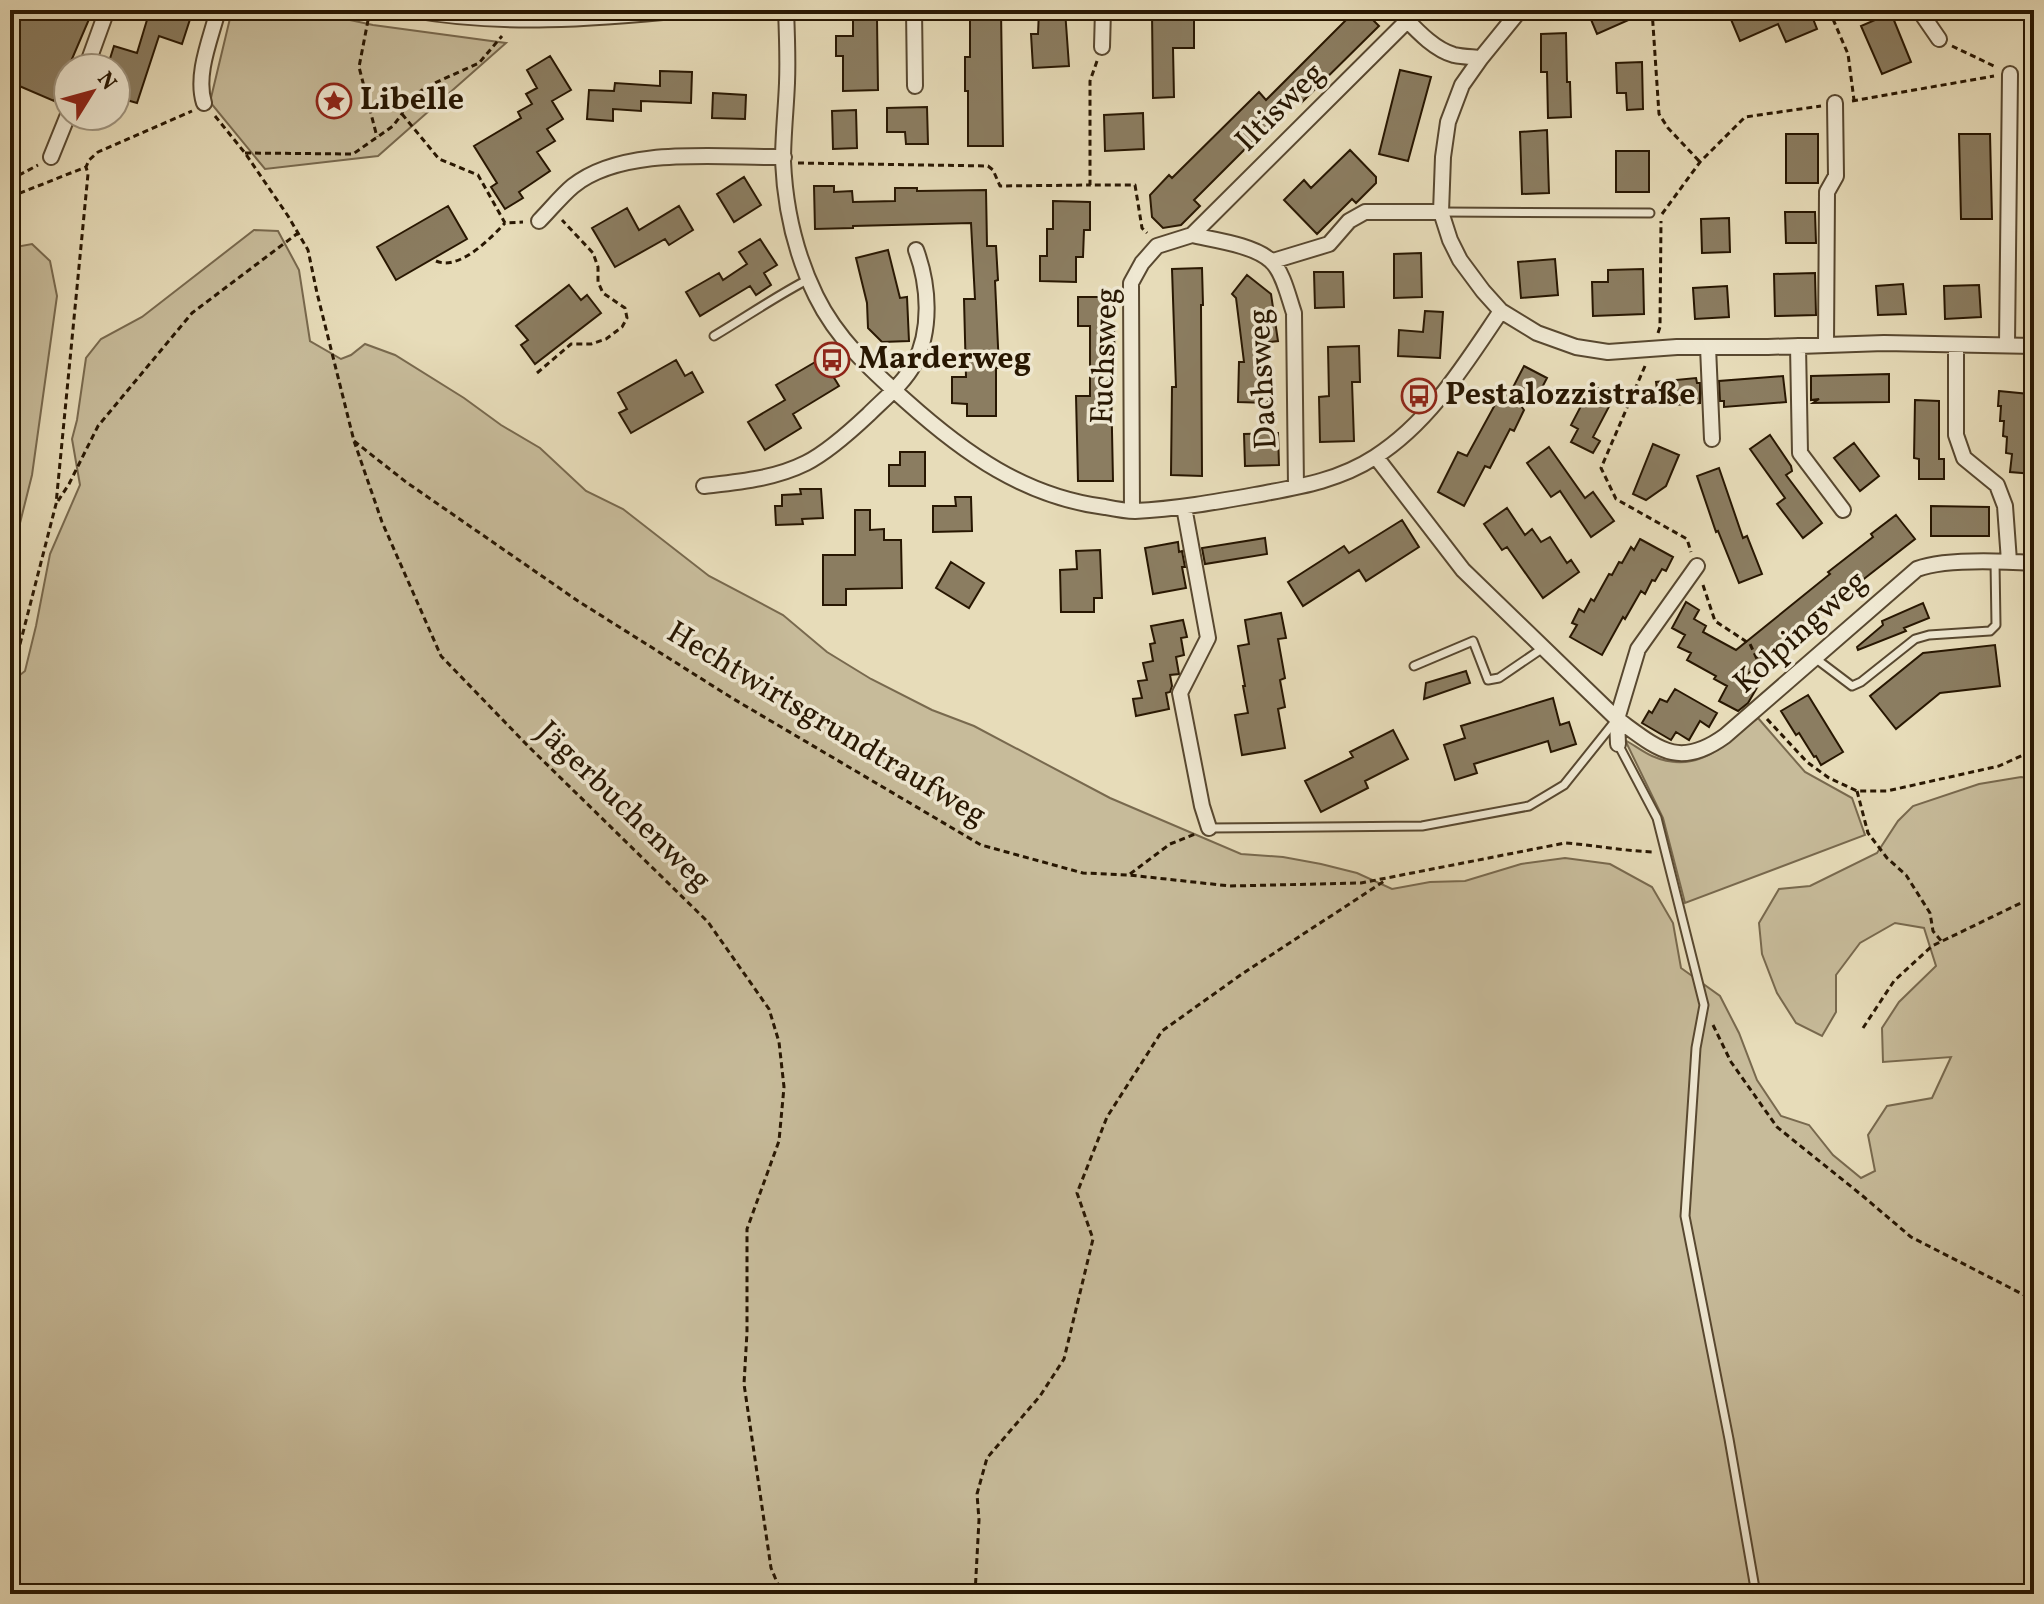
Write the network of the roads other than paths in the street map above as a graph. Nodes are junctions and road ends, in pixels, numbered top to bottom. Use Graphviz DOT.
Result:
graph roads {
  1 [pos="107,10"];
  2 [pos="218,10"];
  3 [pos="413,10"];
  4 [pos="683,10"];
  5 [pos="786,10"];
  6 [pos="914,10"];
  7 [pos="1103,10"];
  8 [pos="1520,10"];
  9 [pos="1919,10"];
  10 [pos="1402,15"];
  11 [pos="1939,39"];
  12 [pos="1102,47"];
  13 [pos="92,52"];
  14 [pos="1481,58"];
  15 [pos="2010,74"];
  16 [pos="915,86"];
  17 [pos="204,103"];
  18 [pos="1835,103"];
  19 [pos="61,132"];
  20 [pos="51,157"];
  21 [pos="784,160"];
  22 [pos="1441,212"];
  23 [pos="1650,213"];
  24 [pos="539,221"];
  25 [pos="1192,235"];
  26 [pos="916,250"];
  27 [pos="1273,261"];
  28 [pos="809,279"];
  29 [pos="1501,311"];
  30 [pos="714,336"];
  31 [pos="1826,344"];
  32 [pos="2007,344"];
  33 [pos="1798,346"];
  34 [pos="1956,346"];
  35 [pos="2034,346"];
  36 [pos="1708,347"];
  37 [pos="894,390"];
  38 [pos="1712,439"];
  39 [pos="1376,457"];
  40 [pos="704,486"];
  41 [pos="1296,487"];
  42 [pos="1184,507"];
  43 [pos="1843,510"];
  44 [pos="1132,511"];
  45 [pos="2002,562"];
  46 [pos="2034,563"];
  47 [pos="1697,566"];
  48 [pos="1543,648"];
  49 [pos="1815,658"];
  50 [pos="1414,666"];
  51 [pos="1617,719"];
  52 [pos="1618,744"];
  53 [pos="1209,828"];
  54 [pos="1756,1594"];
  1 -- 13 [label="street"];
  2 -- 17 [label="street"];
  3 -- 4 [label="street"];
  5 -- 21 [label="street"];
  6 -- 16 [label="street"];
  7 -- 12 [label="street"];
  8 -- 14 [label="street"];
  9 -- 11 [label="street"];
  10 -- 14 [label="street"];
  10 -- 25 [label="street, Iltisweg"];
  14 -- 22 [label="street"];
  15 -- 32 [label="street"];
  18 -- 31 [label="street"];
  19 -- 20 [label="street"];
  21 -- 24 [label="street"];
  21 -- 28 [label="street"];
  22 -- 23 [label="lane"];
  22 -- 27 [label="street"];
  22 -- 29 [label="street"];
  25 -- 27 [label="street, Dachsweg"];
  25 -- 44 [label="street, Fuchsweg"];
  26 -- 37 [label="street"];
  27 -- 41 [label="street, Dachsweg"];
  28 -- 30 [label="lane"];
  28 -- 37 [label="street"];
  29 -- 36 [label="street"];
  29 -- 39 [label="street"];
  31 -- 33 [label="street"];
  31 -- 34 [label="street"];
  32 -- 34 [label="street"];
  32 -- 35 [label="street"];
  33 -- 36 [label="street"];
  33 -- 43 [label="street"];
  34 -- 45 [label="street"];
  36 -- 38 [label="street"];
  37 -- 40 [label="street"];
  37 -- 44 [label="street"];
  39 -- 41 [label="street"];
  39 -- 48 [label="street"];
  41 -- 42 [label="street"];
  42 -- 44 [label="street"];
  42 -- 53 [label="street"];
  45 -- 46 [label="street, Kolpingweg"];
  45 -- 49 [label="street, Kolpingweg"];
  45 -- 49 [label="lane"];
  47 -- 51 [label="street"];
  48 -- 50 [label="lane"];
  48 -- 51 [label="street"];
  49 -- 51 [label="street, Kolpingweg"];
  51 -- 52 [label="street"];
  51 -- 53 [label="lane"];
  52 -- 54 [label="lane"];
}
